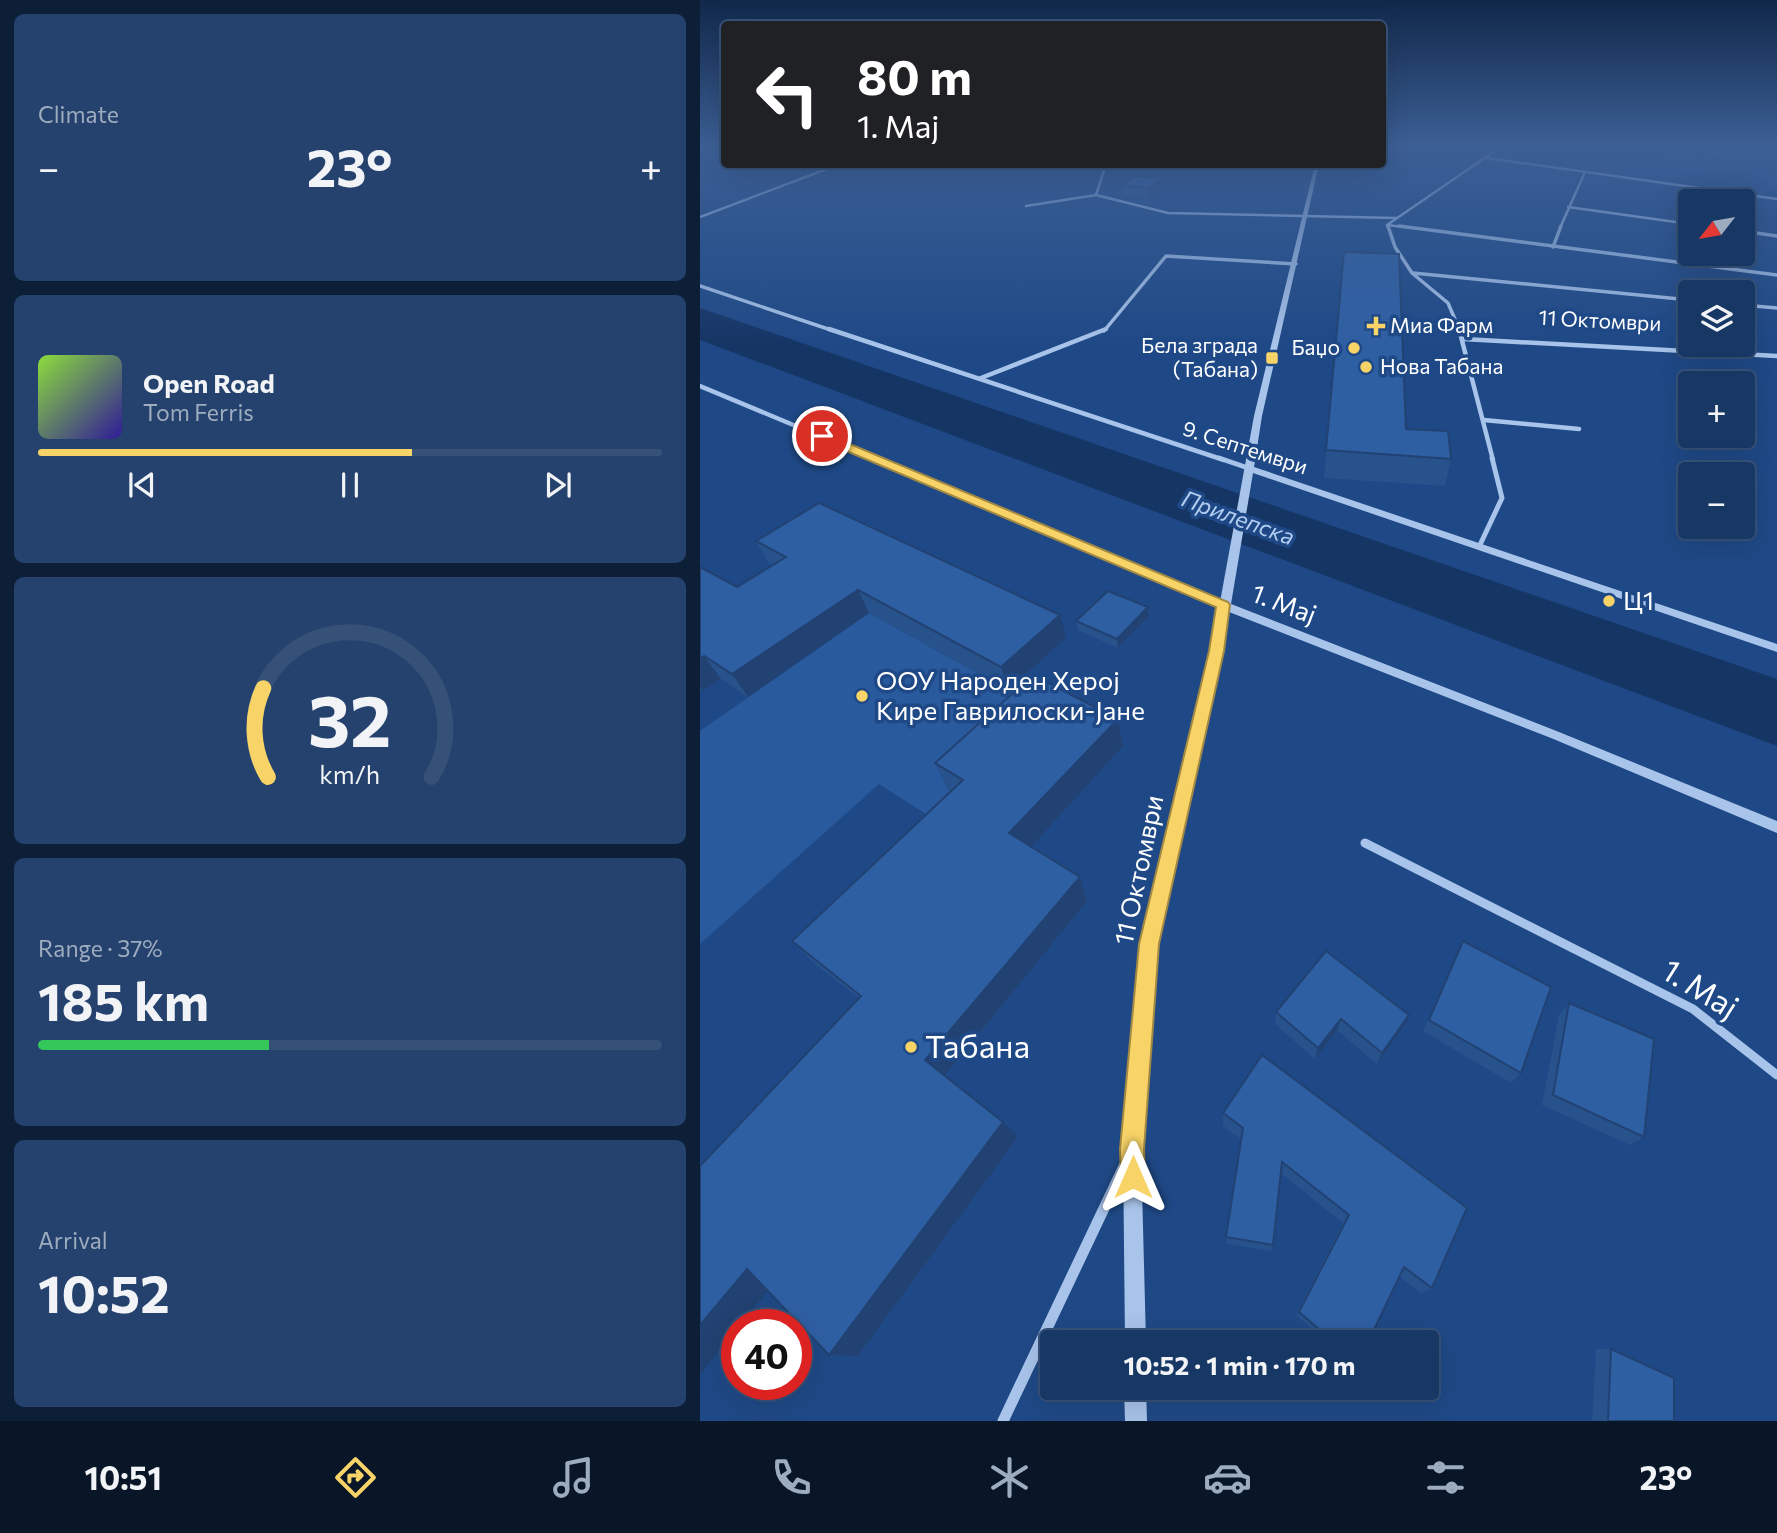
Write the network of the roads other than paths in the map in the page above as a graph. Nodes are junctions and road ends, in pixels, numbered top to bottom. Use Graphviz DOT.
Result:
graph roads {
  1 [pos="1190,212"];
  2 [pos="1406,212"];
  3 [pos="1566,212"];
  4 [pos="1606,212"];
  5 [pos="1306,214"];
  6 [pos="1398,218"];
  7 [pos="1678,222"];
  8 [pos="1387,225"];
  9 [pos="1755,233"];
  10 [pos="1777,236"];
  11 [pos="1553,247"];
  12 [pos="1296,264"];
  13 [pos="1412,273"];
  14 [pos="1777,275"];
  15 [pos="700,286"];
  16 [pos="1678,299"];
  17 [pos="1755,306"];
  18 [pos="1777,308"];
  19 [pos="1463,339"];
  20 [pos="1777,356"];
  21 [pos="980,378"];
  22 [pos="700,386"];
  23 [pos="1485,420"];
  24 [pos="1579,429"];
  25 [pos="1248,468"];
  26 [pos="1479,547"];
  27 [pos="1223,605"];
  28 [pos="1777,648"];
  29 [pos="1777,827"];
  30 [pos="1365,843"];
  31 [pos="1777,1075"];
  32 [pos="1132,1149"];
  33 [pos="1135,1330"];
  34 [pos="1135,1400"];
  35 [pos="1003,1421"];
  36 [pos="1136,1421"];
  1 -- 5 [label="street"];
  2 -- 6 [label="street"];
  3 -- 11 [label="street"];
  4 -- 7 [label="street"];
  5 -- 6 [label="street"];
  5 -- 12 [label="street"];
  6 -- 8 [label="street"];
  8 -- 11 [label="street"];
  8 -- 13 [label="street"];
  9 -- 10 [label="street"];
  11 -- 14 [label="street"];
  12 -- 21 [label="street"];
  12 -- 25 [label="street"];
  13 -- 16 [label="street"];
  13 -- 19 [label="street"];
  15 -- 21 [label="street, 9. Септември"];
  17 -- 18 [label="street"];
  19 -- 20 [label="street, 11 Октомври"];
  19 -- 23 [label="street"];
  21 -- 25 [label="street, 9. Септември"];
  22 -- 27 [label="street, 1. Мај"];
  23 -- 24 [label="street"];
  23 -- 26 [label="street"];
  25 -- 26 [label="street, 9. Септември"];
  25 -- 27 [label="street, 11 Октомври"];
  26 -- 28 [label="street, 9. Септември"];
  27 -- 29 [label="street, 1. Мај"];
  27 -- 32 [label="street, 11 Октомври"];
  30 -- 31 [label="street, 1. Мај"];
  32 -- 33 [label="street, 11 Октомври"];
  32 -- 35 [label="street, 11 Октомври"];
  34 -- 36 [label="street"];
}
